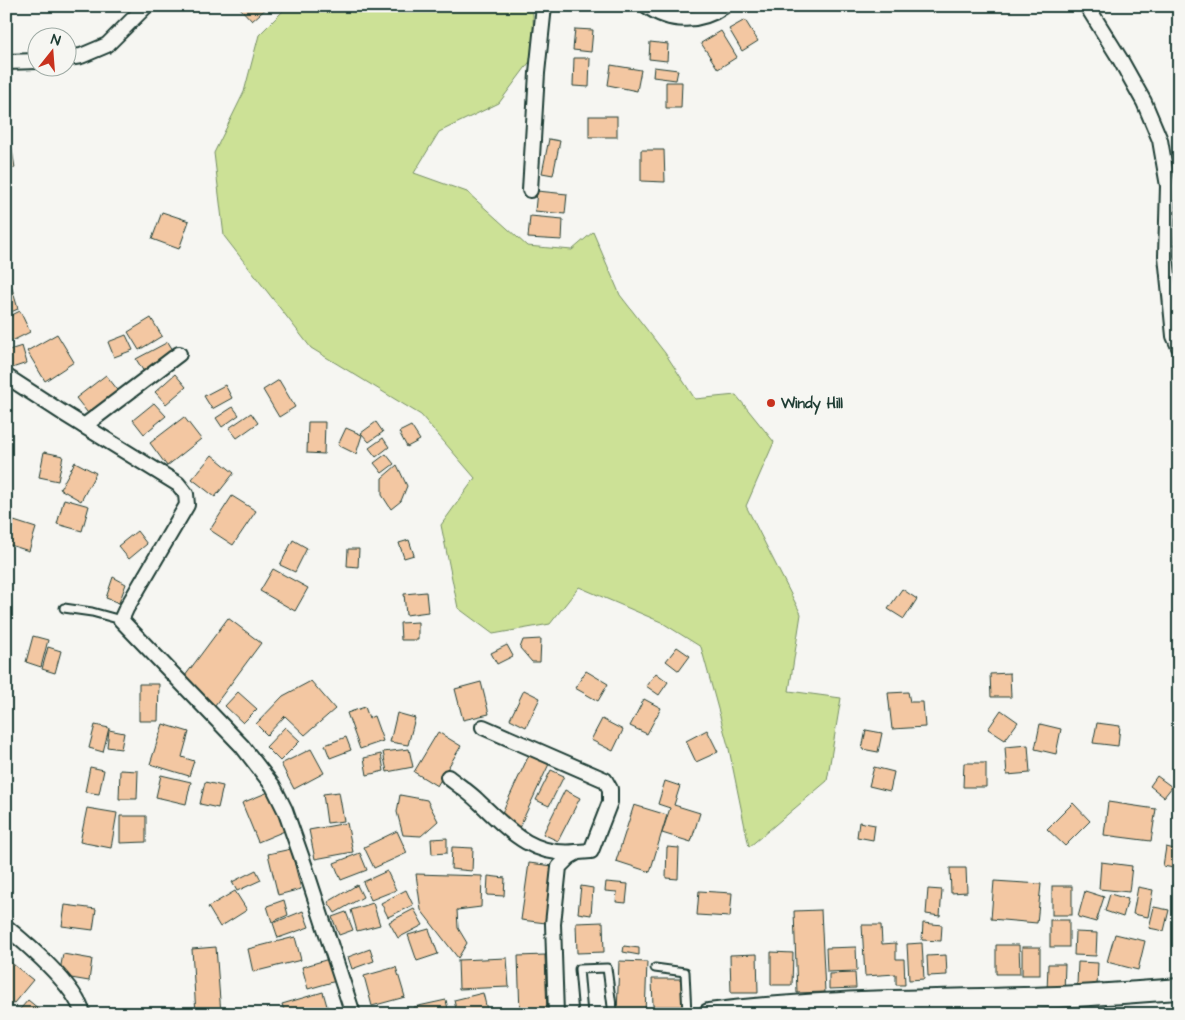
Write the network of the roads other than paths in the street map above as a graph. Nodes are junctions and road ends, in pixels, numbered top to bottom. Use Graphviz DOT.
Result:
graph roads {
  1 [pos="146,6"];
  2 [pos="544,6"];
  3 [pos="647,6"];
  4 [pos="724,6"];
  5 [pos="1087,6"];
  6 [pos="78,56"];
  7 [pos="28,61"];
  8 [pos="6,62"];
  9 [pos="530,190"];
  10 [pos="1179,347"];
  11 [pos="179,354"];
  12 [pos="6,376"];
  13 [pos="84,426"];
  14 [pos="64,608"];
  15 [pos="121,620"];
  16 [pos="483,727"];
  17 [pos="448,777"];
  18 [pos="578,852"];
  19 [pos="6,927"];
  20 [pos="655,968"];
  21 [pos="1179,990"];
  22 [pos="894,1007"];
  23 [pos="83,1014"];
  24 [pos="353,1014"];
  25 [pos="556,1014"];
  26 [pos="583,1014"];
  27 [pos="613,1014"];
  28 [pos="687,1014"];
  29 [pos="709,1014"];
  1 -- 6 [label="street"];
  2 -- 9 [label="street"];
  3 -- 4 [label="street"];
  5 -- 10 [label="street"];
  7 -- 8 [label="street"];
  11 -- 13 [label="street"];
  12 -- 13 [label="street"];
  13 -- 15 [label="street"];
  14 -- 15 [label="lane"];
  15 -- 24 [label="street"];
  16 -- 18 [label="street"];
  17 -- 18 [label="street"];
  18 -- 25 [label="street"];
  19 -- 23 [label="street"];
  20 -- 28 [label="lane"];
  21 -- 22 [label="main road"];
  22 -- 29 [label="main road"];
  26 -- 27 [label="lane"];
}
